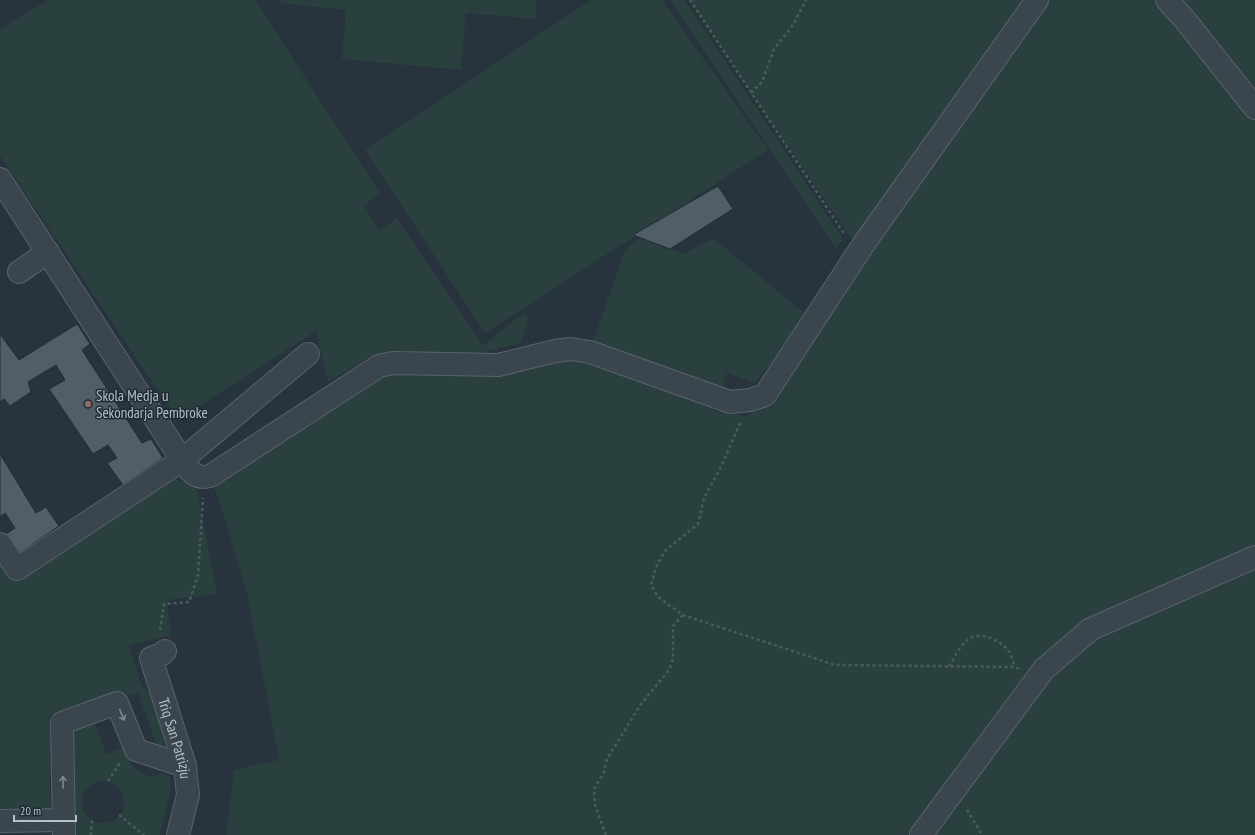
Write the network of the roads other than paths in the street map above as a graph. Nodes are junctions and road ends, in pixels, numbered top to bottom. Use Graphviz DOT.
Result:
graph roads {
  1 [pos="1037,0"];
  2 [pos="1167,0"];
  3 [pos="1255,108"];
  4 [pos="0,179"];
  5 [pos="48,252"];
  6 [pos="19,272"];
  7 [pos="308,354"];
  8 [pos="182,460"];
  9 [pos="0,544"];
  10 [pos="1255,558"];
  11 [pos="164,652"];
  12 [pos="185,766"];
  13 [pos="0,821"];
  14 [pos="64,828"];
  15 [pos="178,835"];
  16 [pos="921,835"];
  1 -- 8 [label="street"];
  2 -- 3 [label="street"];
  4 -- 5 [label="street"];
  5 -- 6 [label="street"];
  5 -- 8 [label="street"];
  7 -- 8 [label="street"];
  8 -- 9 [label="street"];
  10 -- 16 [label="street"];
  11 -- 12 [label="street, Triq San Patrizju"];
  14 -- 12 [label="street, one-way"];
  12 -- 15 [label="street, Triq San Patrizju"];
  13 -- 14 [label="street"];
}
